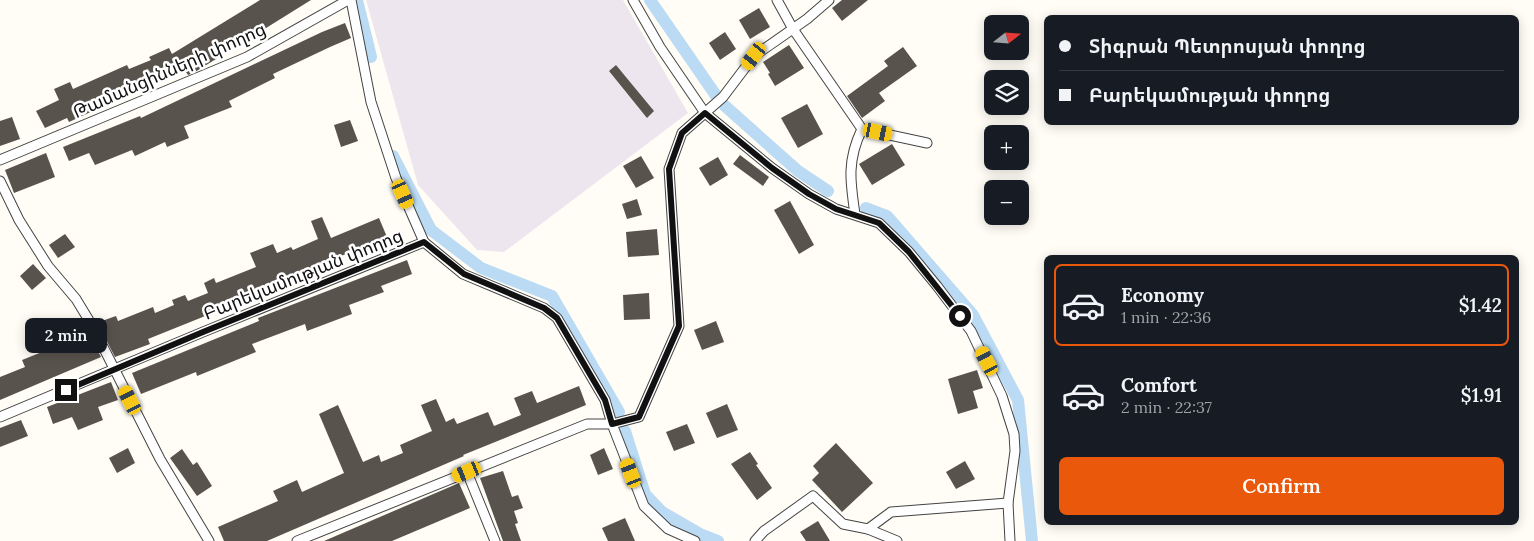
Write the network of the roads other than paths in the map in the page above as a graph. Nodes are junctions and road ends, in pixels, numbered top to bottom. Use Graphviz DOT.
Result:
graph roads {
  1 [pos="349,0"];
  2 [pos="633,0"];
  3 [pos="777,0"];
  4 [pos="829,0"];
  5 [pos="793,29"];
  6 [pos="705,113"];
  7 [pos="862,129"];
  8 [pos="927,143"];
  9 [pos="0,160"];
  10 [pos="0,182"];
  11 [pos="855,214"];
  12 [pos="424,242"];
  13 [pos="115,370"];
  14 [pos="0,417"];
  15 [pos="612,424"];
  16 [pos="467,472"];
  17 [pos="1008,503"];
  18 [pos="868,529"];
  19 [pos="209,541"];
  20 [pos="297,541"];
  21 [pos="495,541"];
  22 [pos="695,541"];
  23 [pos="755,541"];
  24 [pos="897,541"];
  25 [pos="1010,541"];
  1 -- 9 [label="street, Թամանցինների փողոց"];
  1 -- 12 [label="street"];
  2 -- 6 [label="street"];
  3 -- 5 [label="street"];
  4 -- 5 [label="street"];
  5 -- 6 [label="street"];
  5 -- 7 [label="street"];
  6 -- 11 [label="street"];
  6 -- 15 [label="street"];
  7 -- 8 [label="street"];
  7 -- 11 [label="street"];
  10 -- 13 [label="street"];
  11 -- 17 [label="street"];
  12 -- 13 [label="street, Բարեկամության փողոց"];
  12 -- 15 [label="street"];
  13 -- 14 [label="street, Բարեկամության փողոց"];
  13 -- 19 [label="street"];
  15 -- 16 [label="street"];
  15 -- 22 [label="street"];
  16 -- 20 [label="street"];
  16 -- 21 [label="street"];
  17 -- 18 [label="street"];
  17 -- 25 [label="street"];
  18 -- 23 [label="street"];
  18 -- 24 [label="street"];
}
